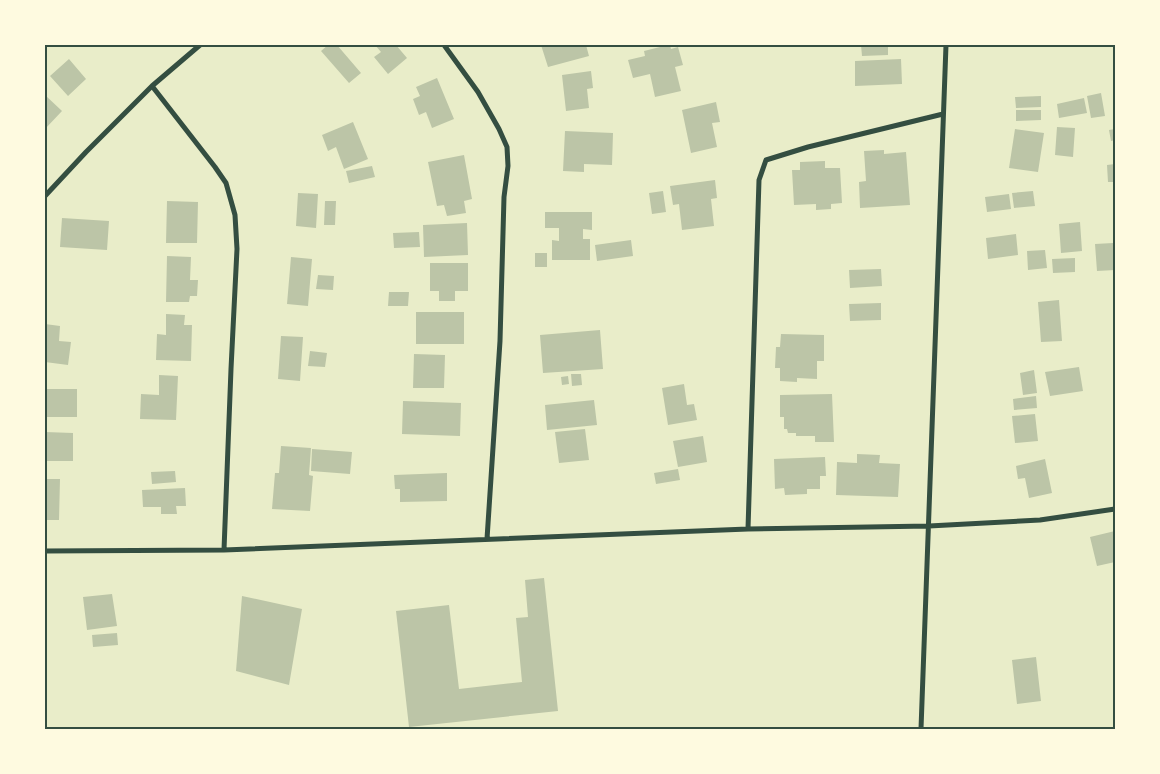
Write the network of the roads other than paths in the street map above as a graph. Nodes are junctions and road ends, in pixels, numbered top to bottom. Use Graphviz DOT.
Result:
graph roads {
  1 [pos="200,45"];
  2 [pos="444,45"];
  3 [pos="946,45"];
  4 [pos="152,86"];
  5 [pos="944,114"];
  6 [pos="45,196"];
  7 [pos="1115,509"];
  8 [pos="929,526"];
  9 [pos="748,529"];
  10 [pos="487,539"];
  11 [pos="224,550"];
  12 [pos="45,551"];
  13 [pos="921,729"];
  1 -- 4 [label="street"];
  2 -- 10 [label="street"];
  3 -- 5 [label="street"];
  4 -- 6 [label="street"];
  4 -- 11 [label="street"];
  5 -- 8 [label="street"];
  5 -- 9 [label="street"];
  7 -- 8 [label="street"];
  8 -- 9 [label="street"];
  8 -- 13 [label="street"];
  9 -- 10 [label="street"];
  10 -- 11 [label="street"];
  11 -- 12 [label="street"];
}
